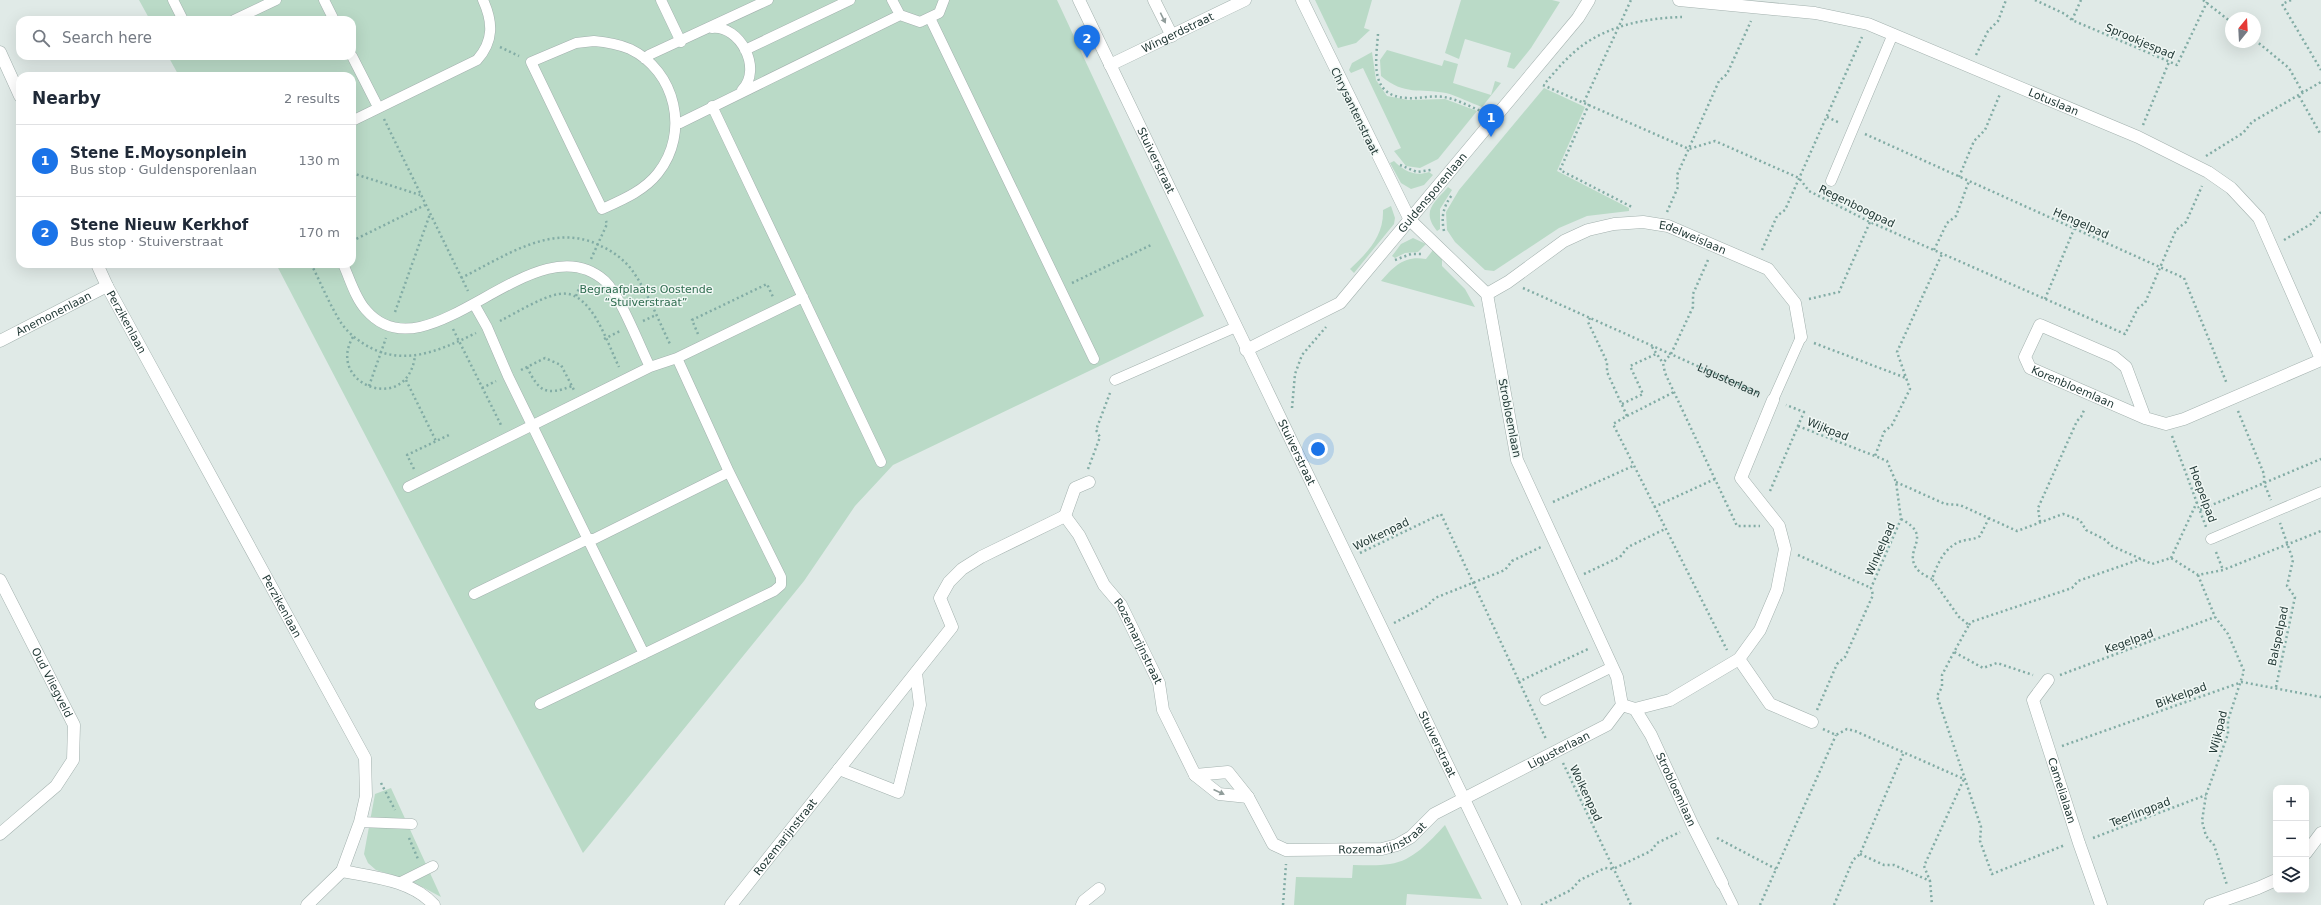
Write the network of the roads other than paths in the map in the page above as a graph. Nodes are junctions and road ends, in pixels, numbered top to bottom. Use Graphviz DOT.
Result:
graph roads {
  1 [pos="173,0"];
  2 [pos="276,0"];
  3 [pos="324,0"];
  4 [pos="483,0"];
  5 [pos="661,0"];
  6 [pos="768,0"];
  7 [pos="850,0"];
  8 [pos="892,0"];
  9 [pos="944,0"];
  10 [pos="1079,0"];
  11 [pos="1154,0"];
  12 [pos="1245,0"];
  13 [pos="1302,0"];
  14 [pos="1589,0"];
  15 [pos="1679,0"];
  16 [pos="900,15"];
  17 [pos="181,16"];
  18 [pos="242,16"];
  19 [pos="332,16"];
  20 [pos="930,18"];
  21 [pos="708,29"];
  22 [pos="1893,34"];
  23 [pos="1172,36"];
  24 [pos="681,42"];
  25 [pos="745,50"];
  26 [pos="0,52"];
  27 [pos="645,59"];
  28 [pos="354,60"];
  29 [pos="1110,65"];
  30 [pos="16,87"];
  31 [pos="739,92"];
  32 [pos="712,106"];
  33 [pos="378,107"];
  34 [pos="356,119"];
  35 [pos="676,123"];
  36 [pos="1831,181"];
  37 [pos="1410,220"];
  38 [pos="99,268"];
  39 [pos="345,268"];
  40 [pos="107,286"];
  41 [pos="1487,294"];
  42 [pos="803,297"];
  43 [pos="474,304"];
  44 [pos="1236,327"];
  45 [pos="1800,338"];
  46 [pos="0,341"];
  47 [pos="1246,350"];
  48 [pos="677,358"];
  49 [pos="1094,359"];
  50 [pos="2321,359"];
  51 [pos="650,367"];
  52 [pos="1115,380"];
  53 [pos="1773,400"];
  54 [pos="2145,418"];
  55 [pos="532,426"];
  56 [pos="881,462"];
  57 [pos="729,472"];
  58 [pos="1086,483"];
  59 [pos="408,487"];
  60 [pos="2321,492"];
  61 [pos="1066,516"];
  62 [pos="588,539"];
  63 [pos="2211,539"];
  64 [pos="0,580"];
  65 [pos="474,594"];
  66 [pos="644,654"];
  67 [pos="1736,661"];
  68 [pos="1615,672"];
  69 [pos="916,673"];
  70 [pos="2048,680"];
  71 [pos="1545,700"];
  72 [pos="540,704"];
  73 [pos="1622,705"];
  74 [pos="1634,708"];
  75 [pos="1812,722"];
  76 [pos="839,769"];
  77 [pos="1195,775"];
  78 [pos="1248,797"];
  79 [pos="1463,800"];
  80 [pos="360,822"];
  81 [pos="412,824"];
  82 [pos="2321,833"];
  83 [pos="0,834"];
  84 [pos="2309,849"];
  85 [pos="433,866"];
  86 [pos="342,871"];
  87 [pos="2273,881"];
  88 [pos="399,883"];
  89 [pos="1722,883"];
  90 [pos="1099,889"];
  91 [pos="307,905"];
  92 [pos="434,905"];
  93 [pos="731,905"];
  94 [pos="1082,905"];
  95 [pos="1515,905"];
  96 [pos="1733,905"];
  97 [pos="2101,905"];
  98 [pos="2210,905"];
  1 -- 17 [label="lane"];
  2 -- 18 [label="lane"];
  3 -- 19 [label="lane"];
  4 -- 33 [label="lane"];
  5 -- 24 [label="lane"];
  6 -- 21 [label="lane"];
  7 -- 25 [label="lane"];
  8 -- 16 [label="lane"];
  9 -- 20 [label="lane"];
  10 -- 29 [label="street, Stuiverstraat"];
  11 -- 23 [label="street, one-way"];
  12 -- 23 [label="street, Wingerdstraat"];
  13 -- 37 [label="street, Chrysantenstraat"];
  14 -- 37 [label="street, Guldensporenlaan"];
  15 -- 22 [label="street, Lotuslaan"];
  16 -- 20 [label="lane"];
  16 -- 31 [label="lane"];
  20 -- 49 [label="lane"];
  21 -- 24 [label="lane"];
  21 -- 25 [label="lane"];
  22 -- 36 [label="lane"];
  22 -- 50 [label="street, Lotuslaan"];
  23 -- 29 [label="street, Wingerdstraat"];
  24 -- 27 [label="lane"];
  25 -- 31 [label="lane"];
  26 -- 30 [label="street"];
  27 -- 35 [label="lane"];
  27 -- 35 [label="lane"];
  28 -- 33 [label="lane"];
  29 -- 44 [label="street, Stuiverstraat"];
  31 -- 32 [label="lane"];
  32 -- 35 [label="lane"];
  32 -- 42 [label="lane"];
  33 -- 34 [label="lane"];
  37 -- 41 [label="street"];
  37 -- 47 [label="street, Guldensporenlaan"];
  38 -- 40 [label="street, Perzikenlaan"];
  39 -- 43 [label="lane"];
  40 -- 46 [label="street, Anemonenlaan"];
  40 -- 80 [label="street, Perzikenlaan"];
  41 -- 45 [label="street, Edelweislaan"];
  41 -- 68 [label="street, Strobloemlaan"];
  42 -- 48 [label="lane"];
  42 -- 56 [label="lane"];
  43 -- 51 [label="lane"];
  43 -- 55 [label="lane"];
  44 -- 47 [label="street, Stuiverstraat"];
  44 -- 52 [label="lane"];
  45 -- 53 [label="lane"];
  47 -- 79 [label="street, Stuiverstraat"];
  48 -- 51 [label="lane"];
  48 -- 57 [label="lane"];
  50 -- 54 [label="street, Korenbloemlaan"];
  51 -- 55 [label="lane"];
  53 -- 67 [label="street, Ligusterlaan"];
  54 -- 54 [label="street, Korenbloemlaan"];
  55 -- 59 [label="lane"];
  55 -- 62 [label="lane"];
  57 -- 62 [label="lane"];
  57 -- 66 [label="lane"];
  58 -- 61 [label="street"];
  60 -- 63 [label="lane"];
  61 -- 69 [label="street, Rozemarijnstraat"];
  61 -- 77 [label="street, Rozemarijnstraat"];
  62 -- 65 [label="lane"];
  62 -- 66 [label="lane"];
  64 -- 83 [label="street, Oud Vliegveld"];
  66 -- 72 [label="lane"];
  67 -- 74 [label="street, Ligusterlaan"];
  67 -- 75 [label="street"];
  68 -- 71 [label="lane"];
  68 -- 73 [label="street"];
  69 -- 76 [label="street, Rozemarijnstraat"];
  69 -- 76 [label="street"];
  70 -- 97 [label="street, Camelialaan"];
  73 -- 74 [label="street"];
  73 -- 79 [label="street, Ligusterlaan"];
  74 -- 89 [label="street, Strobloemlaan"];
  76 -- 93 [label="street, Rozemarijnstraat"];
  77 -- 78 [label="street, Rozemarijnstraat, one-way"];
  77 -- 78 [label="street"];
  78 -- 79 [label="street, Rozemarijnstraat"];
  79 -- 95 [label="street, Stuiverstraat"];
  80 -- 81 [label="lane"];
  80 -- 86 [label="street, Perzikenlaan"];
  82 -- 84 [label="street"];
  85 -- 88 [label="lane"];
  86 -- 88 [label="street"];
  86 -- 91 [label="street"];
  87 -- 98 [label="street"];
  88 -- 92 [label="street"];
  89 -- 96 [label="lane"];
  90 -- 94 [label="street"];
}
